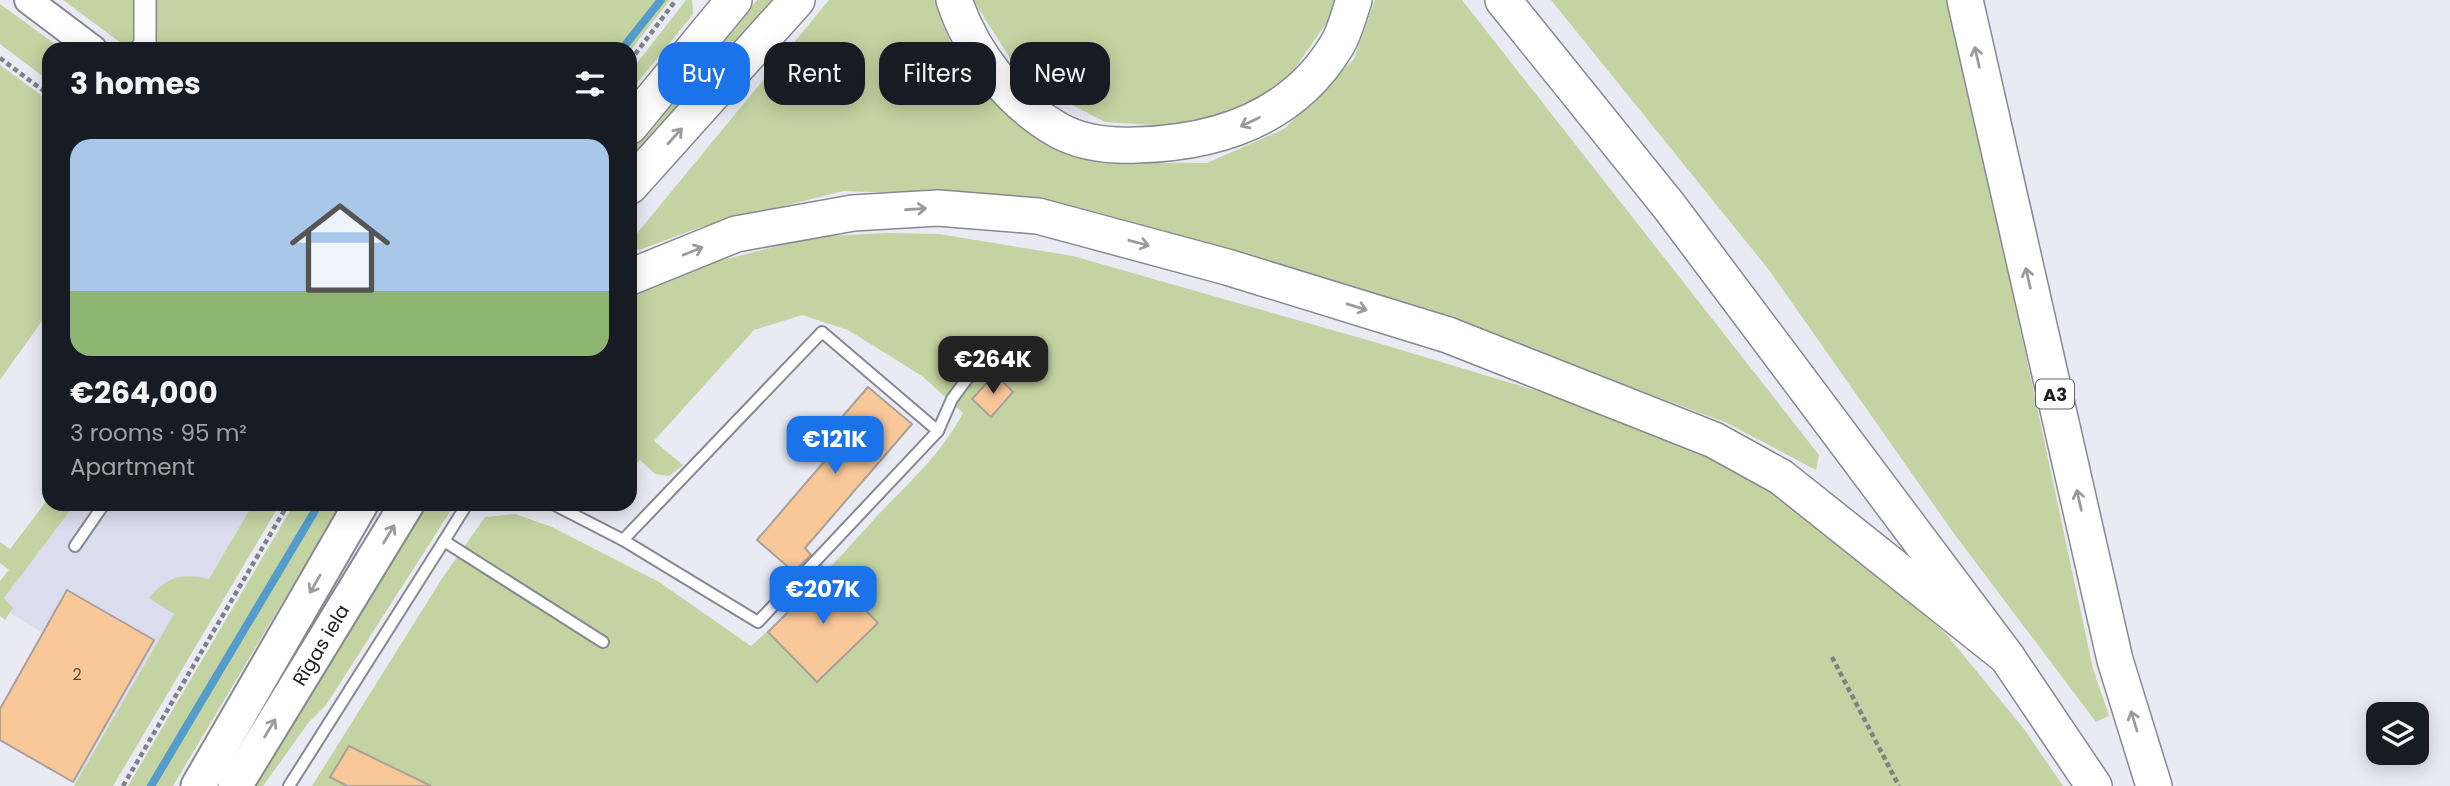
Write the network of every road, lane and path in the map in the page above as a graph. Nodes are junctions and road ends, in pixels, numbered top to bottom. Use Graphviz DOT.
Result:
graph roads {
  1 [pos="27,0"];
  2 [pos="145,0"];
  3 [pos="676,0"];
  4 [pos="797,0"];
  5 [pos="954,0"];
  6 [pos="1354,0"];
  7 [pos="1503,0"];
  8 [pos="1965,0"];
  9 [pos="727,2"];
  10 [pos="84,42"];
  11 [pos="145,42"];
  12 [pos="637,52"];
  13 [pos="0,58"];
  14 [pos="42,90"];
  15 [pos="637,117"];
  16 [pos="637,178"];
  17 [pos="637,274"];
  18 [pos="975,368"];
  19 [pos="939,431"];
  20 [pos="99,511"];
  21 [pos="284,511"];
  22 [pos="358,511"];
  23 [pos="403,511"];
  24 [pos="463,511"];
  25 [pos="567,511"];
  26 [pos="623,540"];
  27 [pos="444,541"];
  28 [pos="75,547"];
  29 [pos="603,642"];
  30 [pos="1832,657"];
  31 [pos="2007,657"];
  32 [pos="123,786"];
  33 [pos="198,786"];
  34 [pos="235,786"];
  35 [pos="289,786"];
  36 [pos="1899,786"];
  37 [pos="2094,786"];
  38 [pos="2154,786"];
  1 -- 10 [label="street"];
  2 -- 11 [label="street"];
  3 -- 12 [label="path"];
  16 -- 4 [label="highway, one-way"];
  6 -- 5 [label="highway, one-way"];
  7 -- 31 [label="highway"];
  38 -- 8 [label="highway, A3, one-way"];
  9 -- 15 [label="highway"];
  13 -- 14 [label="path"];
  17 -- 31 [label="highway, one-way"];
  18 -- 19 [label="lane"];
  19 -- 26 [label="lane"];
  19 -- 26 [label="lane"];
  20 -- 28 [label="lane"];
  21 -- 32 [label="path"];
  22 -- 33 [label="main road, Rīgas iela, one-way"];
  34 -- 23 [label="main road, Rīgas iela, one-way"];
  24 -- 27 [label="lane"];
  25 -- 26 [label="lane"];
  27 -- 29 [label="lane"];
  27 -- 35 [label="lane"];
  30 -- 36 [label="path"];
  31 -- 37 [label="highway"];
}
